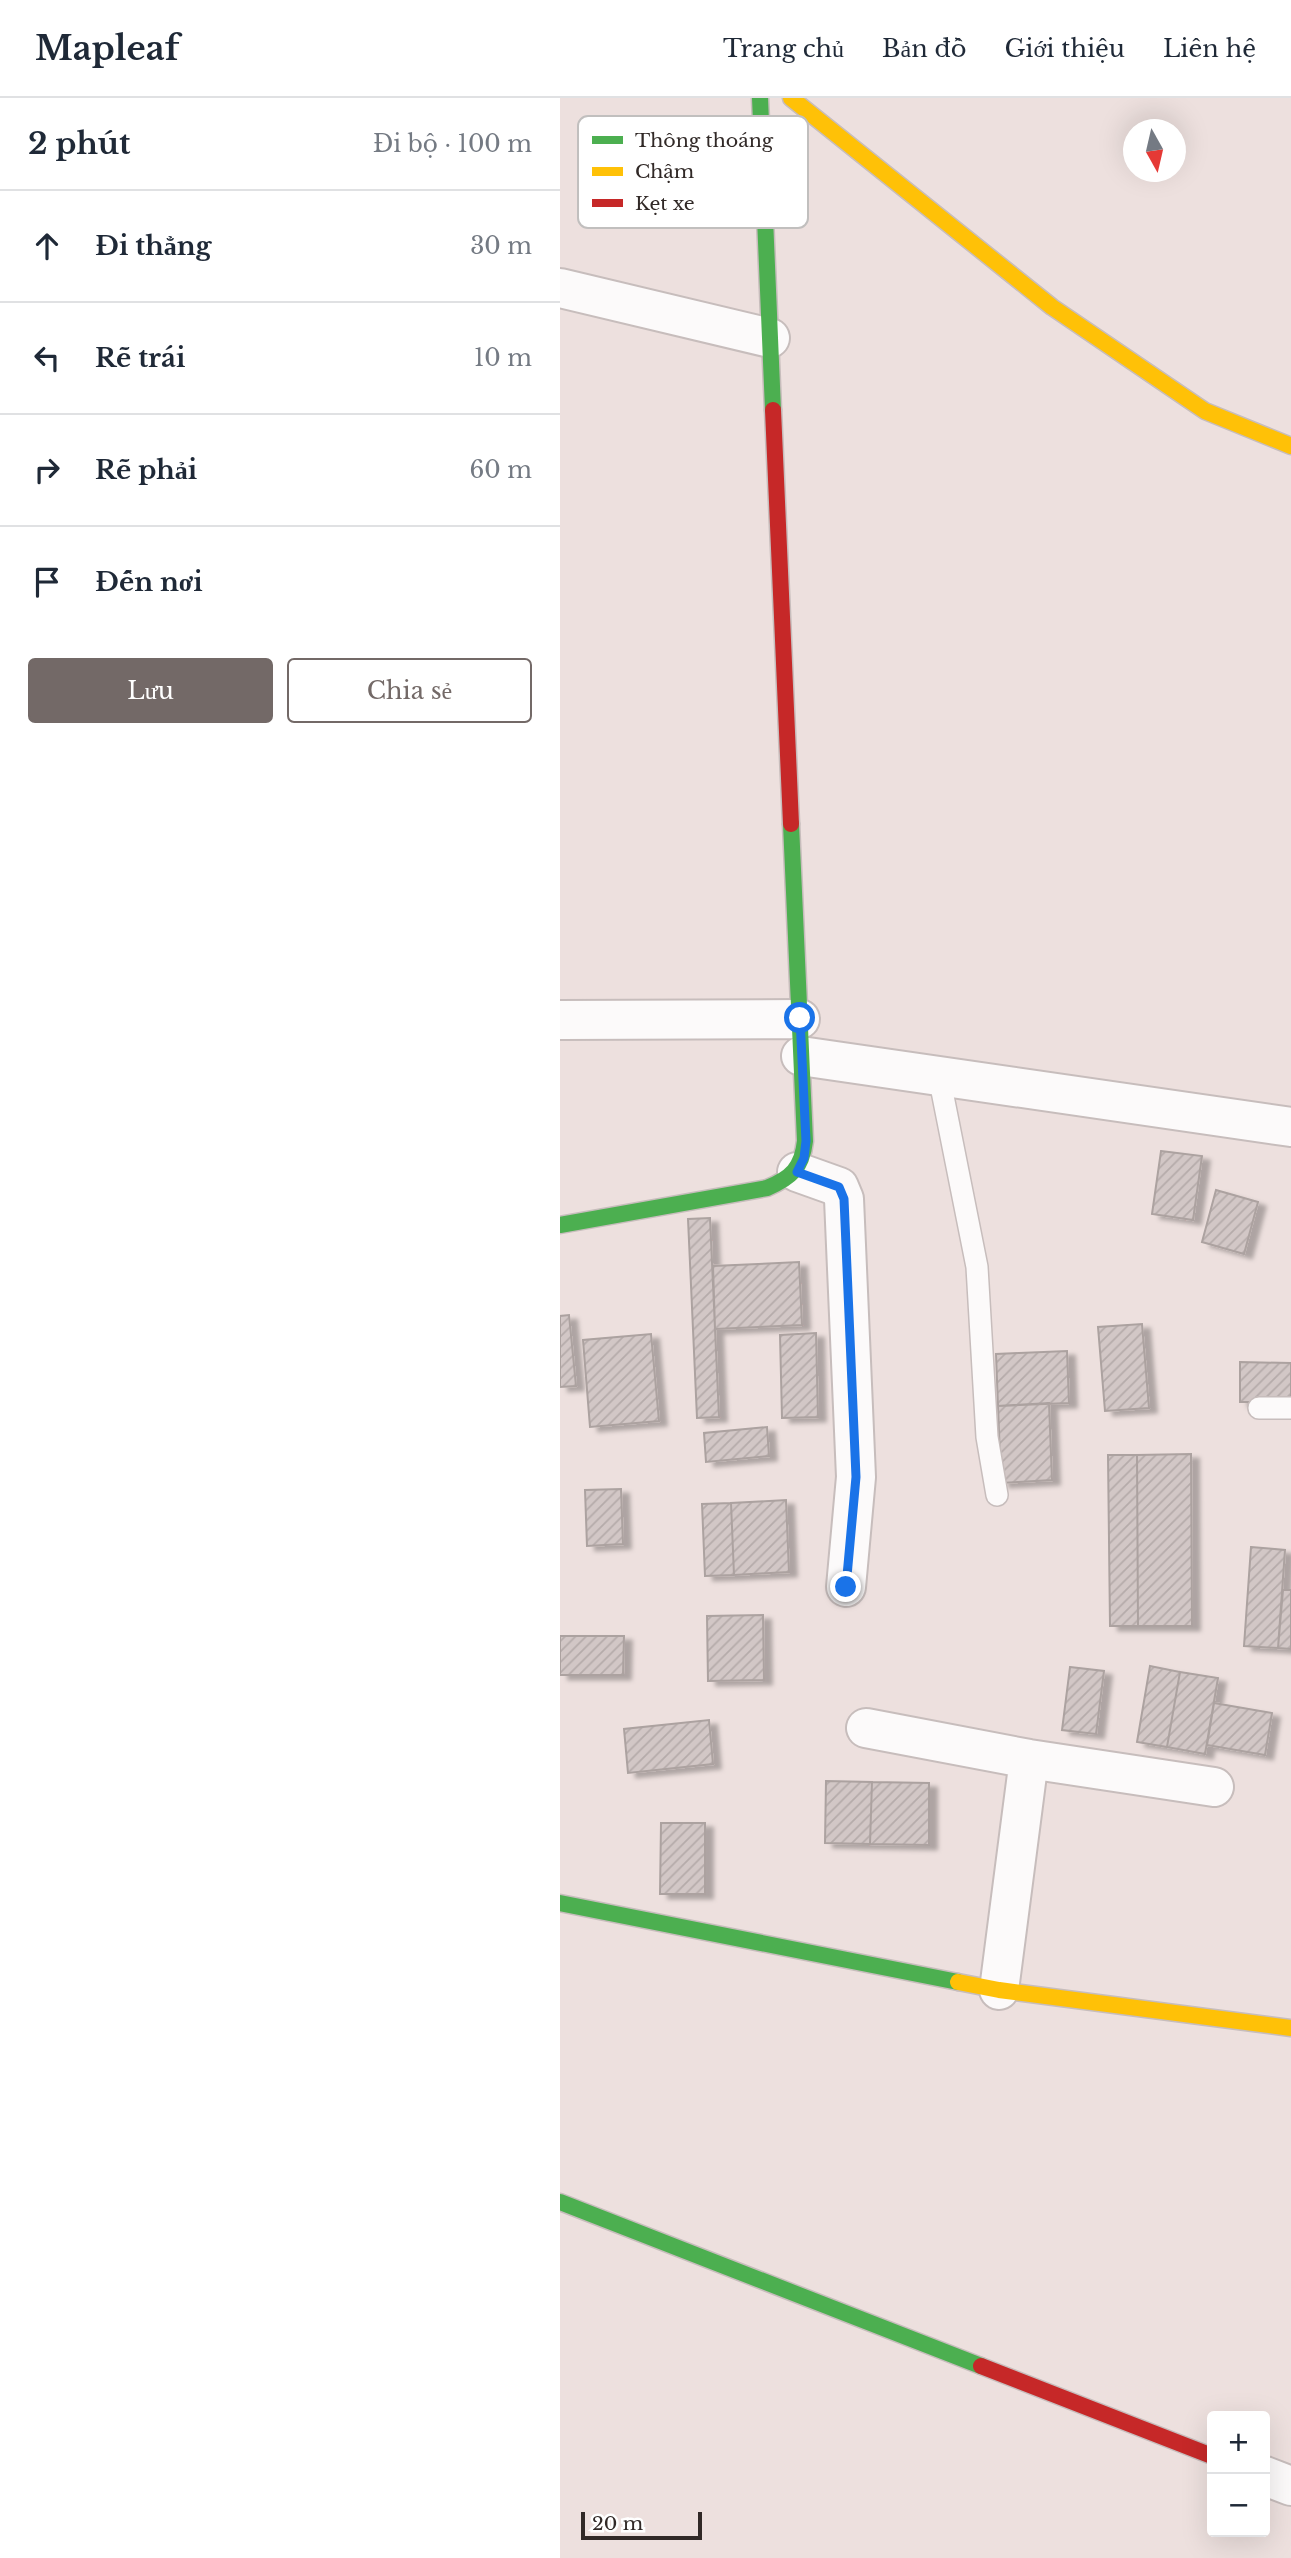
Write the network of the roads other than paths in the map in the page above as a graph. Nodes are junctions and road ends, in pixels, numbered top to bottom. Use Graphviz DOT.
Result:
graph roads {
  1 [pos="760,98"];
  2 [pos="791,98"];
  3 [pos="761,116"];
  4 [pos="765,228"];
  5 [pos="560,288"];
  6 [pos="770,338"];
  7 [pos="1291,446"];
  8 [pos="800,1018"];
  9 [pos="560,1020"];
  10 [pos="801,1056"];
  11 [pos="939,1076"];
  12 [pos="1291,1127"];
  13 [pos="797,1172"];
  14 [pos="560,1226"];
  15 [pos="1259,1408"];
  16 [pos="1291,1408"];
  17 [pos="997,1495"];
  18 [pos="846,1587"];
  19 [pos="866,1728"];
  20 [pos="1029,1759"];
  21 [pos="1214,1787"];
  22 [pos="560,1903"];
  23 [pos="999,1990"];
  24 [pos="1291,2028"];
  25 [pos="560,2202"];
  26 [pos="1207,2454"];
  27 [pos="1270,2478"];
  28 [pos="1291,2486"];
  1 -- 3 [label="street"];
  2 -- 7 [label="street"];
  4 -- 6 [label="street"];
  5 -- 6 [label="street"];
  6 -- 8 [label="street"];
  8 -- 9 [label="street"];
  8 -- 10 [label="street"];
  10 -- 11 [label="street"];
  10 -- 13 [label="street"];
  11 -- 12 [label="street"];
  11 -- 17 [label="lane"];
  13 -- 14 [label="street"];
  13 -- 18 [label="street"];
  15 -- 16 [label="lane"];
  19 -- 20 [label="street"];
  20 -- 21 [label="street"];
  20 -- 23 [label="street"];
  22 -- 23 [label="street"];
  23 -- 24 [label="street"];
  25 -- 26 [label="street"];
  27 -- 28 [label="street"];
}
